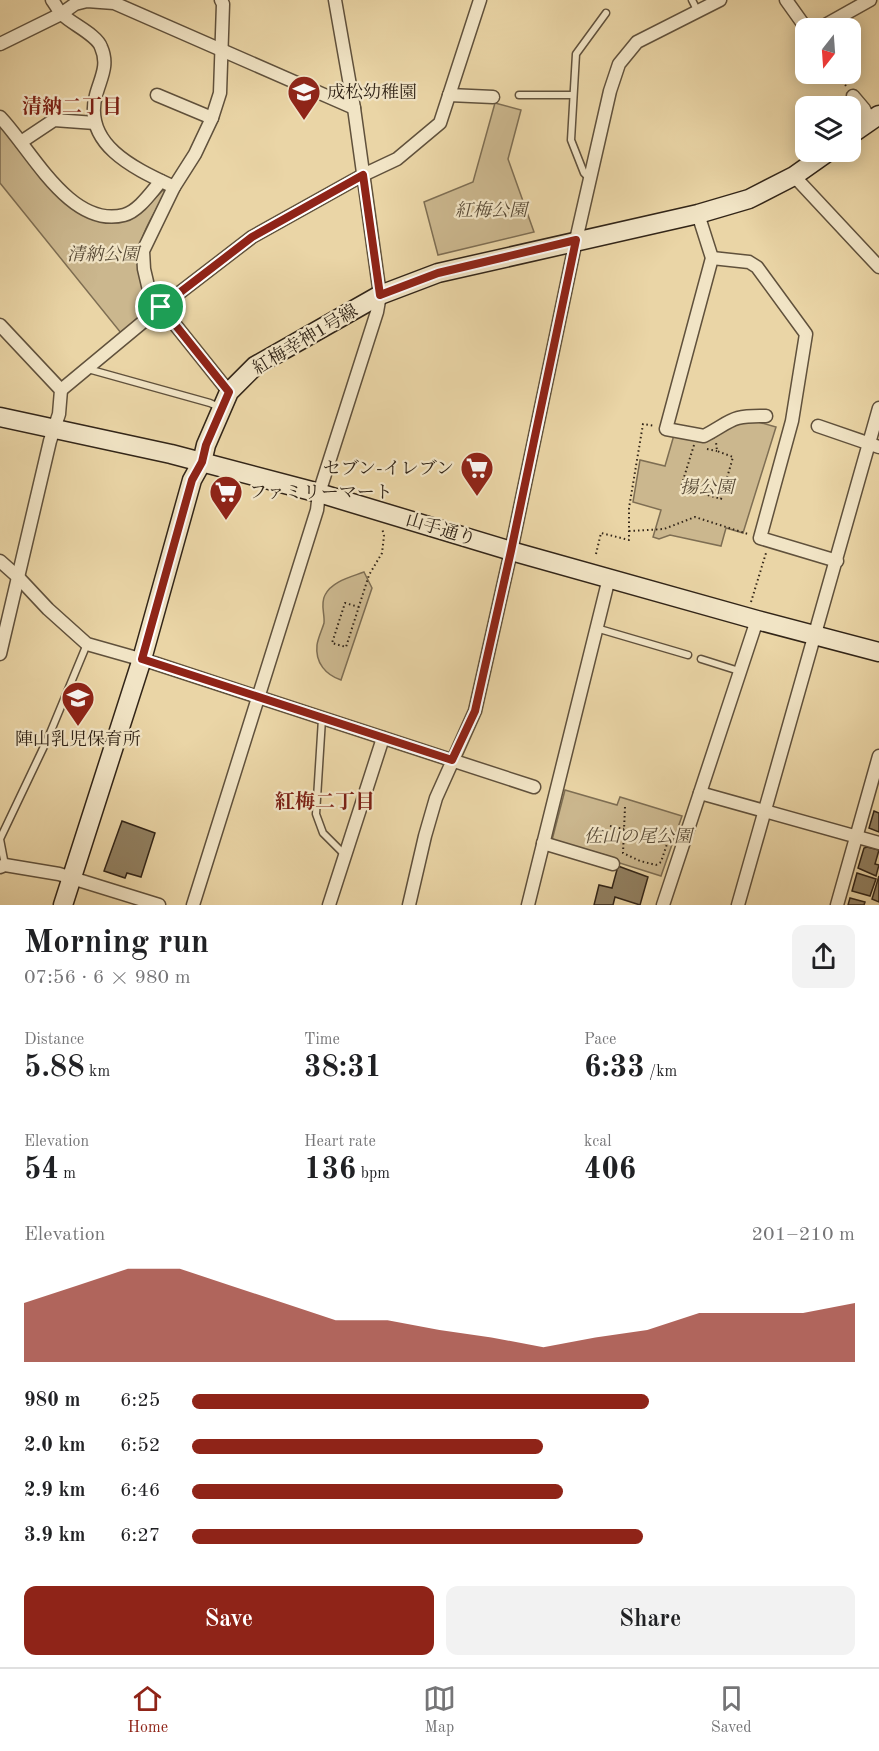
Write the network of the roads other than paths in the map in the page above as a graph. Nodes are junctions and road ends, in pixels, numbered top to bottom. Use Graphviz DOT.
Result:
graph roads {
  1 [pos="52,0"];
  2 [pos="61,0"];
  3 [pos="221,0"];
  4 [pos="335,0"];
  5 [pos="480,0"];
  6 [pos="720,0"];
  7 [pos="786,0"];
  8 [pos="870,0"];
  9 [pos="695,5"];
  10 [pos="606,13"];
  11 [pos="61,14"];
  12 [pos="799,18"];
  13 [pos="838,18"];
  14 [pos="0,44"];
  15 [pos="222,52"];
  16 [pos="449,95"];
  17 [pos="519,95"];
  18 [pos="573,95"];
  19 [pos="157,96"];
  20 [pos="493,97"];
  21 [pos="861,105"];
  22 [pos="354,108"];
  23 [pos="0,117"];
  24 [pos="212,118"];
  25 [pos="874,118"];
  26 [pos="95,123"];
  27 [pos="861,127"];
  28 [pos="21,142"];
  29 [pos="814,162"];
  30 [pos="363,175"];
  31 [pos="794,176"];
  32 [pos="590,180"];
  33 [pos="161,181"];
  34 [pos="174,187"];
  35 [pos="698,214"];
  36 [pos="576,240"];
  37 [pos="712,258"];
  38 [pos="879,267"];
  39 [pos="380,295"];
  40 [pos="161,307"];
  41 [pos="0,325"];
  42 [pos="88,369"];
  43 [pos="61,390"];
  44 [pos="225,400"];
  45 [pos="879,408"];
  46 [pos="766,416"];
  47 [pos="0,417"];
  48 [pos="818,426"];
  49 [pos="54,428"];
  50 [pos="874,446"];
  51 [pos="202,462"];
  52 [pos="320,493"];
  53 [pos="511,551"];
  54 [pos="0,561"];
  55 [pos="837,561"];
  56 [pos="18,577"];
  57 [pos="609,578"];
  58 [pos="754,612"];
  59 [pos="596,628"];
  60 [pos="814,635"];
  61 [pos="87,644"];
  62 [pos="879,652"];
  63 [pos="0,654"];
  64 [pos="688,655"];
  65 [pos="142,659"];
  66 [pos="701,659"];
  67 [pos="739,671"];
  68 [pos="257,697"];
  69 [pos="322,719"];
  70 [pos="382,738"];
  71 [pos="879,756"];
  72 [pos="452,760"];
  73 [pos="534,787"];
  74 [pos="700,793"];
  75 [pos="765,811"];
  76 [pos="856,837"];
  77 [pos="543,843"];
  78 [pos="879,843"];
  79 [pos="345,854"];
  80 [pos="613,864"];
  81 [pos="3,866"];
  82 [pos="72,879"];
  83 [pos="63,905"];
  84 [pos="159,905"];
  85 [pos="193,905"];
  86 [pos="329,905"];
  87 [pos="409,905"];
  88 [pos="528,905"];
  89 [pos="663,905"];
  90 [pos="738,905"];
  91 [pos="837,905"];
  1 -- 11 [label="street"];
  2 -- 11 [label="street"];
  3 -- 15 [label="street"];
  4 -- 22 [label="street"];
  5 -- 16 [label="street"];
  6 -- 9 [label="street"];
  7 -- 12 [label="street"];
  8 -- 13 [label="street"];
  9 -- 32 [label="street"];
  10 -- 18 [label="lane"];
  11 -- 14 [label="street"];
  11 -- 15 [label="street"];
  11 -- 26 [label="street"];
  15 -- 22 [label="street"];
  15 -- 24 [label="street"];
  16 -- 20 [label="street"];
  16 -- 30 [label="street"];
  17 -- 18 [label="lane"];
  18 -- 32 [label="lane"];
  19 -- 24 [label="street"];
  21 -- 25 [label="street"];
  22 -- 30 [label="street"];
  23 -- 28 [label="street"];
  24 -- 34 [label="street"];
  25 -- 27 [label="street"];
  26 -- 28 [label="street"];
  26 -- 33 [label="street"];
  28 -- 33 [label="street"];
  29 -- 31 [label="street, 紅梅幸神1号線"];
  30 -- 39 [label="street"];
  30 -- 40 [label="street"];
  31 -- 35 [label="street, 紅梅幸神1号線"];
  31 -- 38 [label="street"];
  32 -- 36 [label="street"];
  33 -- 34 [label="street"];
  34 -- 40 [label="street"];
  35 -- 36 [label="street, 紅梅幸神1号線"];
  35 -- 37 [label="street"];
  36 -- 39 [label="street, 紅梅幸神1号線"];
  36 -- 53 [label="street"];
  37 -- 46 [label="street"];
  37 -- 55 [label="street"];
  39 -- 44 [label="street, 紅梅幸神1号線"];
  39 -- 52 [label="street"];
  40 -- 42 [label="street"];
  40 -- 44 [label="street"];
  41 -- 43 [label="street"];
  42 -- 43 [label="street"];
  42 -- 44 [label="lane"];
  43 -- 49 [label="street"];
  44 -- 51 [label="street, 紅梅幸神1号線"];
  45 -- 50 [label="street"];
  47 -- 49 [label="street, 山手通り"];
  48 -- 50 [label="street"];
  49 -- 51 [label="street, 山手通り"];
  49 -- 56 [label="street"];
  50 -- 55 [label="street"];
  51 -- 52 [label="street, 山手通り"];
  51 -- 65 [label="street, 紅梅幸神1号線"];
  52 -- 53 [label="street, 山手通り"];
  52 -- 68 [label="street"];
  53 -- 57 [label="street, 山手通り"];
  53 -- 72 [label="street"];
  54 -- 56 [label="street"];
  55 -- 60 [label="street"];
  56 -- 61 [label="street"];
  56 -- 63 [label="street"];
  57 -- 58 [label="street, 山手通り"];
  57 -- 59 [label="street"];
  58 -- 60 [label="street, 山手通り"];
  58 -- 67 [label="street"];
  59 -- 64 [label="lane"];
  59 -- 77 [label="street"];
  60 -- 62 [label="street, 山手通り"];
  60 -- 75 [label="street"];
  61 -- 65 [label="street"];
  61 -- 81 [label="lane"];
  65 -- 68 [label="street"];
  65 -- 82 [label="street, 紅梅幸神1号線"];
  66 -- 67 [label="lane"];
  67 -- 74 [label="street"];
  68 -- 69 [label="street"];
  68 -- 85 [label="street"];
  69 -- 70 [label="street"];
  69 -- 79 [label="lane"];
  70 -- 72 [label="street"];
  70 -- 79 [label="street"];
  71 -- 76 [label="street"];
  72 -- 73 [label="street"];
  72 -- 87 [label="street"];
  74 -- 75 [label="street"];
  74 -- 89 [label="street"];
  75 -- 76 [label="street"];
  75 -- 90 [label="street"];
  76 -- 78 [label="street"];
  76 -- 91 [label="street"];
  77 -- 80 [label="street"];
  77 -- 88 [label="street"];
  79 -- 86 [label="street"];
  81 -- 82 [label="street"];
  82 -- 83 [label="street, 紅梅幸神1号線"];
  82 -- 84 [label="street"];
}
